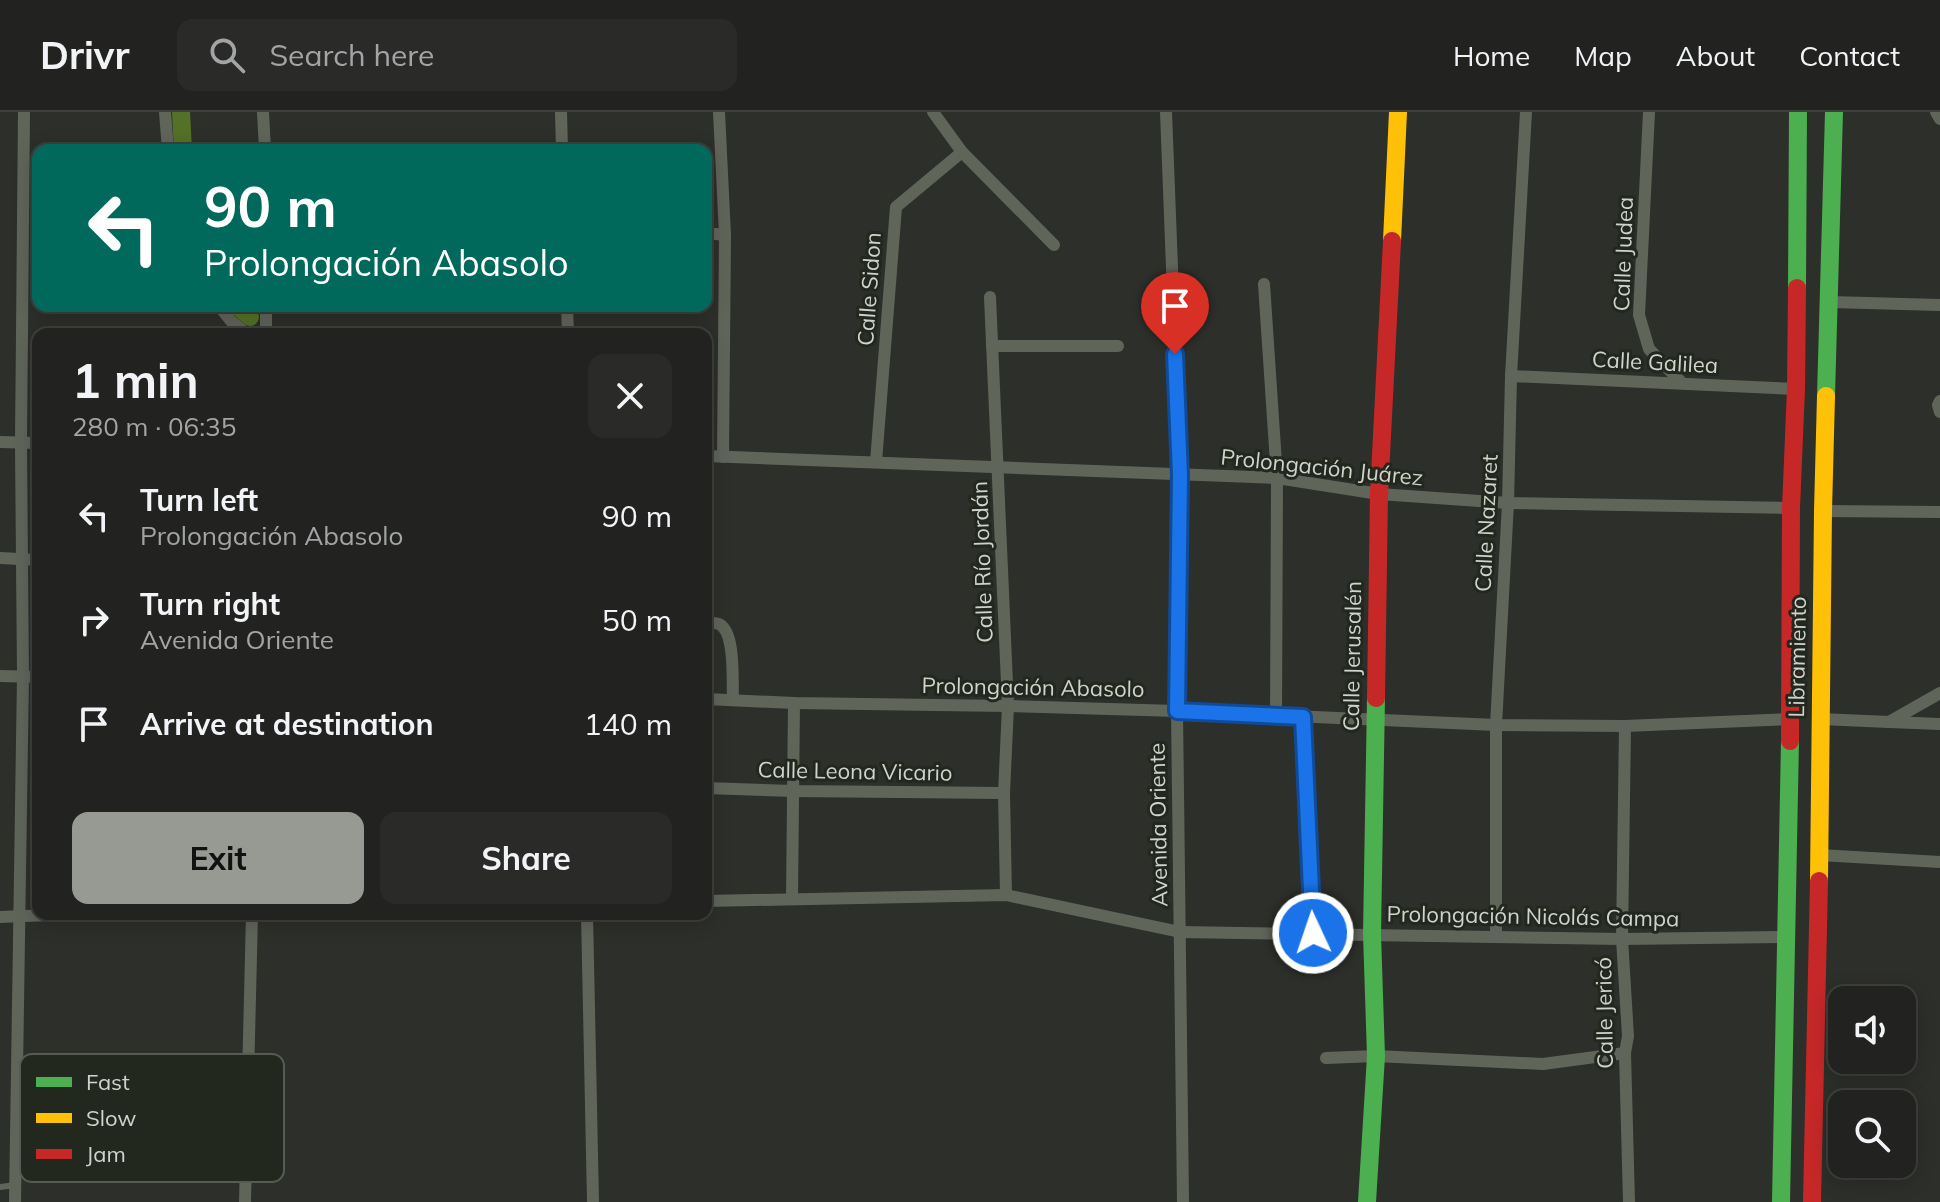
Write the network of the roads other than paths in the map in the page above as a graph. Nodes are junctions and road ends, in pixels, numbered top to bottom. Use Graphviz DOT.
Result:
graph roads {
  1 [pos="24,112"];
  2 [pos="165,112"];
  3 [pos="263,112"];
  4 [pos="561,112"];
  5 [pos="719,112"];
  6 [pos="933,112"];
  7 [pos="1166,112"];
  8 [pos="1398,112"];
  9 [pos="1526,112"];
  10 [pos="1649,112"];
  11 [pos="1798,112"];
  12 [pos="1834,112"];
  13 [pos="1936,112"];
  14 [pos="1940,119"];
  15 [pos="168,144"];
  16 [pos="265,144"];
  17 [pos="562,144"];
  18 [pos="962,152"];
  19 [pos="712,234"];
  20 [pos="725,235"];
  21 [pos="1054,245"];
  22 [pos="1264,284"];
  23 [pos="990,297"];
  24 [pos="1830,302"];
  25 [pos="1940,305"];
  26 [pos="224,312"];
  27 [pos="240,328"];
  28 [pos="992,346"];
  29 [pos="1118,346"];
  30 [pos="1511,376"];
  31 [pos="1681,382"];
  32 [pos="1796,389"];
  33 [pos="1940,401"];
  34 [pos="1940,412"];
  35 [pos="0,442"];
  36 [pos="21,443"];
  37 [pos="32,443"];
  38 [pos="712,456"];
  39 [pos="723,457"];
  40 [pos="876,462"];
  41 [pos="998,467"];
  42 [pos="1180,475"];
  43 [pos="1277,478"];
  44 [pos="1379,494"];
  45 [pos="1508,503"];
  46 [pos="1791,508"];
  47 [pos="1823,511"];
  48 [pos="1940,512"];
  49 [pos="0,558"];
  50 [pos="21,559"];
  51 [pos="32,560"];
  52 [pos="712,622"];
  53 [pos="0,676"];
  54 [pos="23,676"];
  55 [pos="32,677"];
  56 [pos="1940,693"];
  57 [pos="712,699"];
  58 [pos="733,700"];
  59 [pos="794,703"];
  60 [pos="1008,706"];
  61 [pos="1177,711"];
  62 [pos="1276,717"];
  63 [pos="1303,717"];
  64 [pos="1374,719"];
  65 [pos="1790,719"];
  66 [pos="1821,719"];
  67 [pos="1889,722"];
  68 [pos="1940,724"];
  69 [pos="1496,725"];
  70 [pos="1625,726"];
  71 [pos="712,788"];
  72 [pos="793,791"];
  73 [pos="1004,793"];
  74 [pos="1820,855"];
  75 [pos="1940,862"];
  76 [pos="1006,895"];
  77 [pos="792,898"];
  78 [pos="712,901"];
  79 [pos="19,916"];
  80 [pos="32,916"];
  81 [pos="0,917"];
  82 [pos="252,920"];
  83 [pos="587,920"];
  84 [pos="1180,932"];
  85 [pos="1313,933"];
  86 [pos="1372,934"];
  87 [pos="1496,936"];
  88 [pos="1787,937"];
  89 [pos="1622,939"];
  90 [pos="1625,1053"];
  91 [pos="249,1054"];
  92 [pos="1376,1056"];
  93 [pos="1326,1058"];
  94 [pos="245,1182"];
  95 [pos="16,1185"];
  96 [pos="0,1187"];
  97 [pos="15,1202"];
  98 [pos="245,1202"];
  99 [pos="593,1202"];
  100 [pos="1183,1202"];
  101 [pos="1367,1202"];
  102 [pos="1629,1202"];
  103 [pos="1781,1202"];
  104 [pos="1812,1202"];
  1 -- 36 [label="street"];
  2 -- 15 [label="street"];
  3 -- 16 [label="street"];
  4 -- 17 [label="street"];
  5 -- 20 [label="street"];
  6 -- 18 [label="street"];
  7 -- 42 [label="street, Avenida Oriente"];
  8 -- 44 [label="main road, Calle Jerusalén"];
  9 -- 30 [label="street, Calle Nazaret"];
  10 -- 31 [label="street, Calle Judea"];
  11 -- 32 [label="main road, Libramiento"];
  12 -- 24 [label="main road, Libramiento"];
  13 -- 14 [label="street"];
  18 -- 21 [label="street"];
  18 -- 40 [label="street, Calle Sidon"];
  19 -- 20 [label="street"];
  20 -- 39 [label="street"];
  22 -- 43 [label="street"];
  23 -- 28 [label="street, Calle Río Jordán"];
  24 -- 25 [label="street"];
  24 -- 47 [label="main road, Libramiento"];
  26 -- 27 [label="street"];
  28 -- 29 [label="street"];
  28 -- 41 [label="street, Calle Río Jordán"];
  30 -- 31 [label="street, Calle Galilea"];
  30 -- 45 [label="street, Calle Nazaret"];
  31 -- 32 [label="street, Calle Galilea"];
  32 -- 46 [label="main road, Libramiento"];
  33 -- 34 [label="street"];
  35 -- 36 [label="street"];
  36 -- 37 [label="street"];
  36 -- 50 [label="street"];
  38 -- 39 [label="street, Prolongación Juárez"];
  39 -- 40 [label="street, Prolongación Juárez"];
  40 -- 41 [label="street, Prolongación Juárez"];
  41 -- 42 [label="street, Prolongación Juárez"];
  41 -- 60 [label="street, Calle Río Jordán"];
  42 -- 43 [label="street, Prolongación Juárez"];
  42 -- 61 [label="street, Avenida Oriente"];
  43 -- 44 [label="street, Prolongación Juárez"];
  43 -- 62 [label="street"];
  44 -- 45 [label="street, Prolongación Juárez"];
  44 -- 64 [label="main road, Calle Jerusalén"];
  45 -- 46 [label="street, Prolongación Juárez"];
  45 -- 69 [label="street, Calle Nazaret"];
  46 -- 65 [label="main road, Libramiento"];
  47 -- 48 [label="street"];
  47 -- 66 [label="main road, Libramiento"];
  49 -- 50 [label="street"];
  50 -- 51 [label="street"];
  50 -- 54 [label="street"];
  52 -- 58 [label="street"];
  53 -- 54 [label="street"];
  54 -- 55 [label="street"];
  54 -- 79 [label="street"];
  56 -- 67 [label="street"];
  57 -- 58 [label="street, Prolongación Abasolo"];
  58 -- 59 [label="street, Prolongación Abasolo"];
  59 -- 60 [label="street, Prolongación Abasolo"];
  59 -- 72 [label="street"];
  60 -- 61 [label="street, Prolongación Abasolo"];
  60 -- 73 [label="street, Calle Río Jordán"];
  61 -- 62 [label="street, Prolongación Abasolo"];
  61 -- 84 [label="street, Avenida Oriente"];
  62 -- 63 [label="street, Prolongación Abasolo"];
  63 -- 64 [label="street, Prolongación Abasolo"];
  63 -- 85 [label="street"];
  64 -- 69 [label="street, Prolongación Abasolo"];
  64 -- 86 [label="main road, Calle Jerusalén"];
  65 -- 70 [label="street, Prolongación Abasolo"];
  65 -- 88 [label="main road, Libramiento"];
  66 -- 67 [label="street"];
  66 -- 74 [label="main road, Libramiento"];
  67 -- 68 [label="street"];
  69 -- 70 [label="street, Prolongación Abasolo"];
  69 -- 87 [label="street, Calle Nazaret"];
  70 -- 89 [label="street, Calle Jericó"];
  71 -- 72 [label="street, Calle Leona Vicario"];
  72 -- 73 [label="street, Calle Leona Vicario"];
  72 -- 77 [label="street"];
  73 -- 76 [label="street, Calle Río Jordán"];
  74 -- 75 [label="street"];
  74 -- 104 [label="main road, Libramiento"];
  76 -- 77 [label="street, Prolongación Nicolás Campa"];
  76 -- 84 [label="street, Prolongación Nicolás Campa"];
  77 -- 78 [label="street, Prolongación Nicolás Campa"];
  79 -- 80 [label="street"];
  79 -- 81 [label="street"];
  79 -- 95 [label="street"];
  82 -- 91 [label="street"];
  83 -- 99 [label="street"];
  84 -- 85 [label="street, Prolongación Nicolás Campa"];
  84 -- 100 [label="street, Avenida Oriente"];
  85 -- 86 [label="street, Prolongación Nicolás Campa"];
  86 -- 87 [label="street, Prolongación Nicolás Campa"];
  86 -- 92 [label="main road, Calle Jerusalén"];
  87 -- 89 [label="street, Prolongación Nicolás Campa"];
  88 -- 89 [label="street, Prolongación Nicolás Campa"];
  88 -- 103 [label="main road, Libramiento"];
  89 -- 90 [label="street, Calle Jericó"];
  90 -- 92 [label="street"];
  90 -- 102 [label="street, Calle Jericó"];
  92 -- 93 [label="street"];
  92 -- 101 [label="main road, Calle Jerusalén"];
  94 -- 98 [label="street"];
  95 -- 96 [label="lane"];
  95 -- 97 [label="street"];
}
